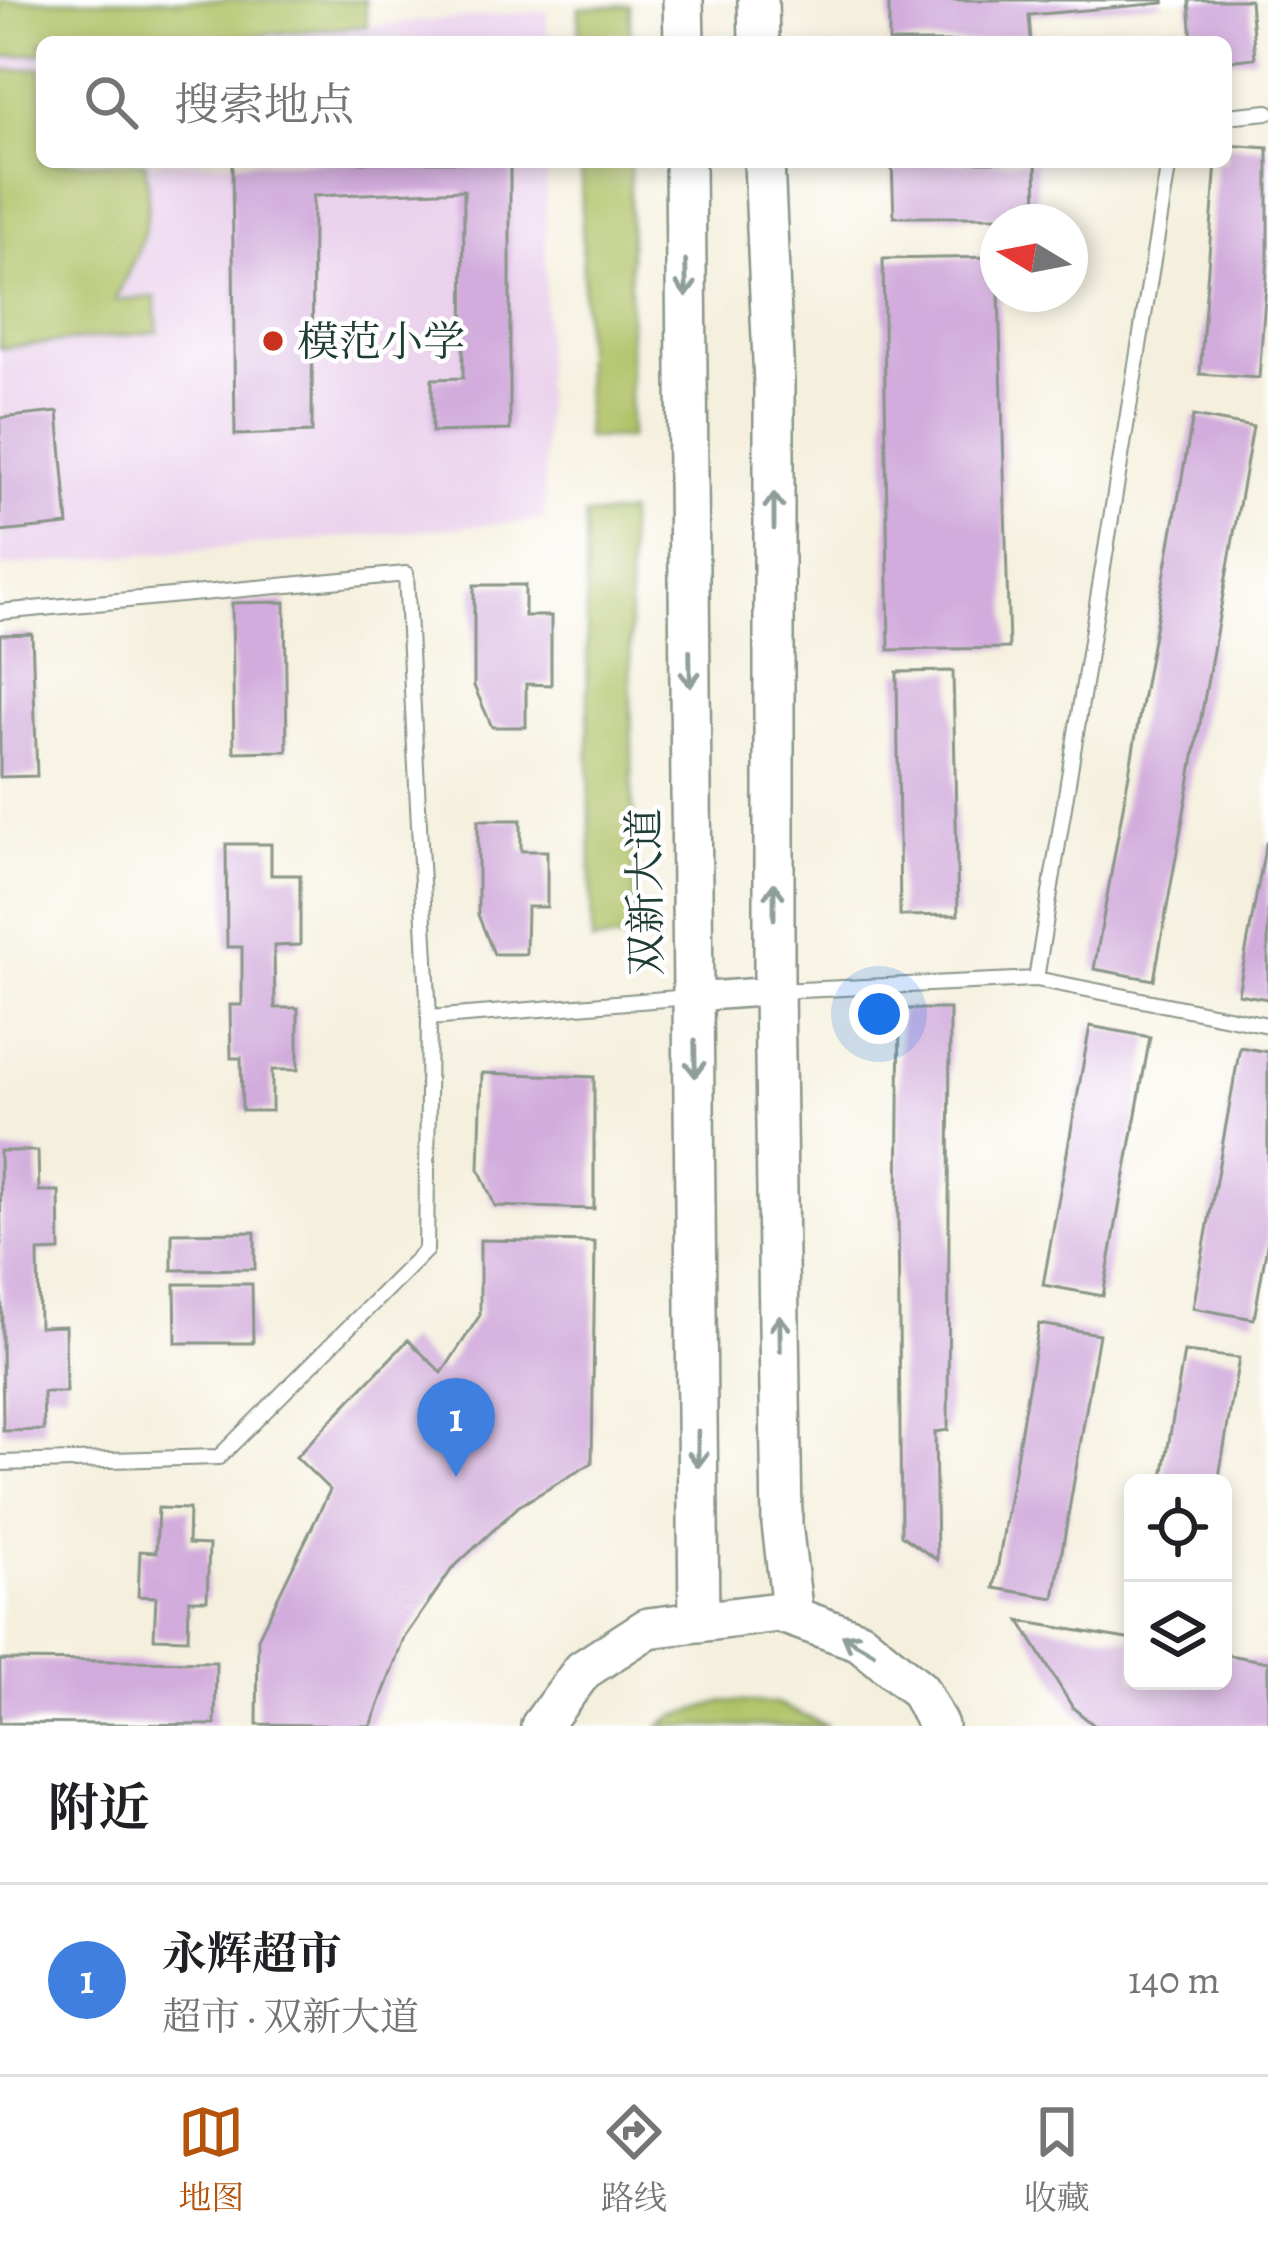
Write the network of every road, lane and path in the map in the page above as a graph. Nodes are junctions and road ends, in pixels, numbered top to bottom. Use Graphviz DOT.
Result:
graph roads {
  1 [pos="683,0"];
  2 [pos="758,0"];
  3 [pos="684,36"];
  4 [pos="759,36"];
  5 [pos="1268,112"];
  6 [pos="1232,115"];
  7 [pos="685,168"];
  8 [pos="764,168"];
  9 [pos="1168,168"];
  10 [pos="0,612"];
  11 [pos="1036,979"];
  12 [pos="774,992"];
  13 [pos="694,997"];
  14 [pos="429,1018"];
  15 [pos="1268,1025"];
  16 [pos="0,1463"];
  17 [pos="793,1617"];
  18 [pos="699,1622"];
  19 [pos="541,1726"];
  20 [pos="938,1726"];
  1 -- 3 [label="main road"];
  2 -- 4 [label="main road"];
  5 -- 6 [label="lane"];
  7 -- 13 [label="main road, 双新大道, one-way"];
  12 -- 8 [label="main road, one-way"];
  9 -- 11 [label="lane"];
  10 -- 14 [label="lane"];
  11 -- 12 [label="lane"];
  11 -- 15 [label="lane"];
  12 -- 13 [label="street"];
  17 -- 12 [label="main road, one-way"];
  13 -- 14 [label="lane"];
  13 -- 18 [label="main road, 双新大道, one-way"];
  14 -- 16 [label="lane"];
  17 -- 18 [label="main road"];
  20 -- 17 [label="main road, one-way"];
  18 -- 19 [label="main road"];
}
